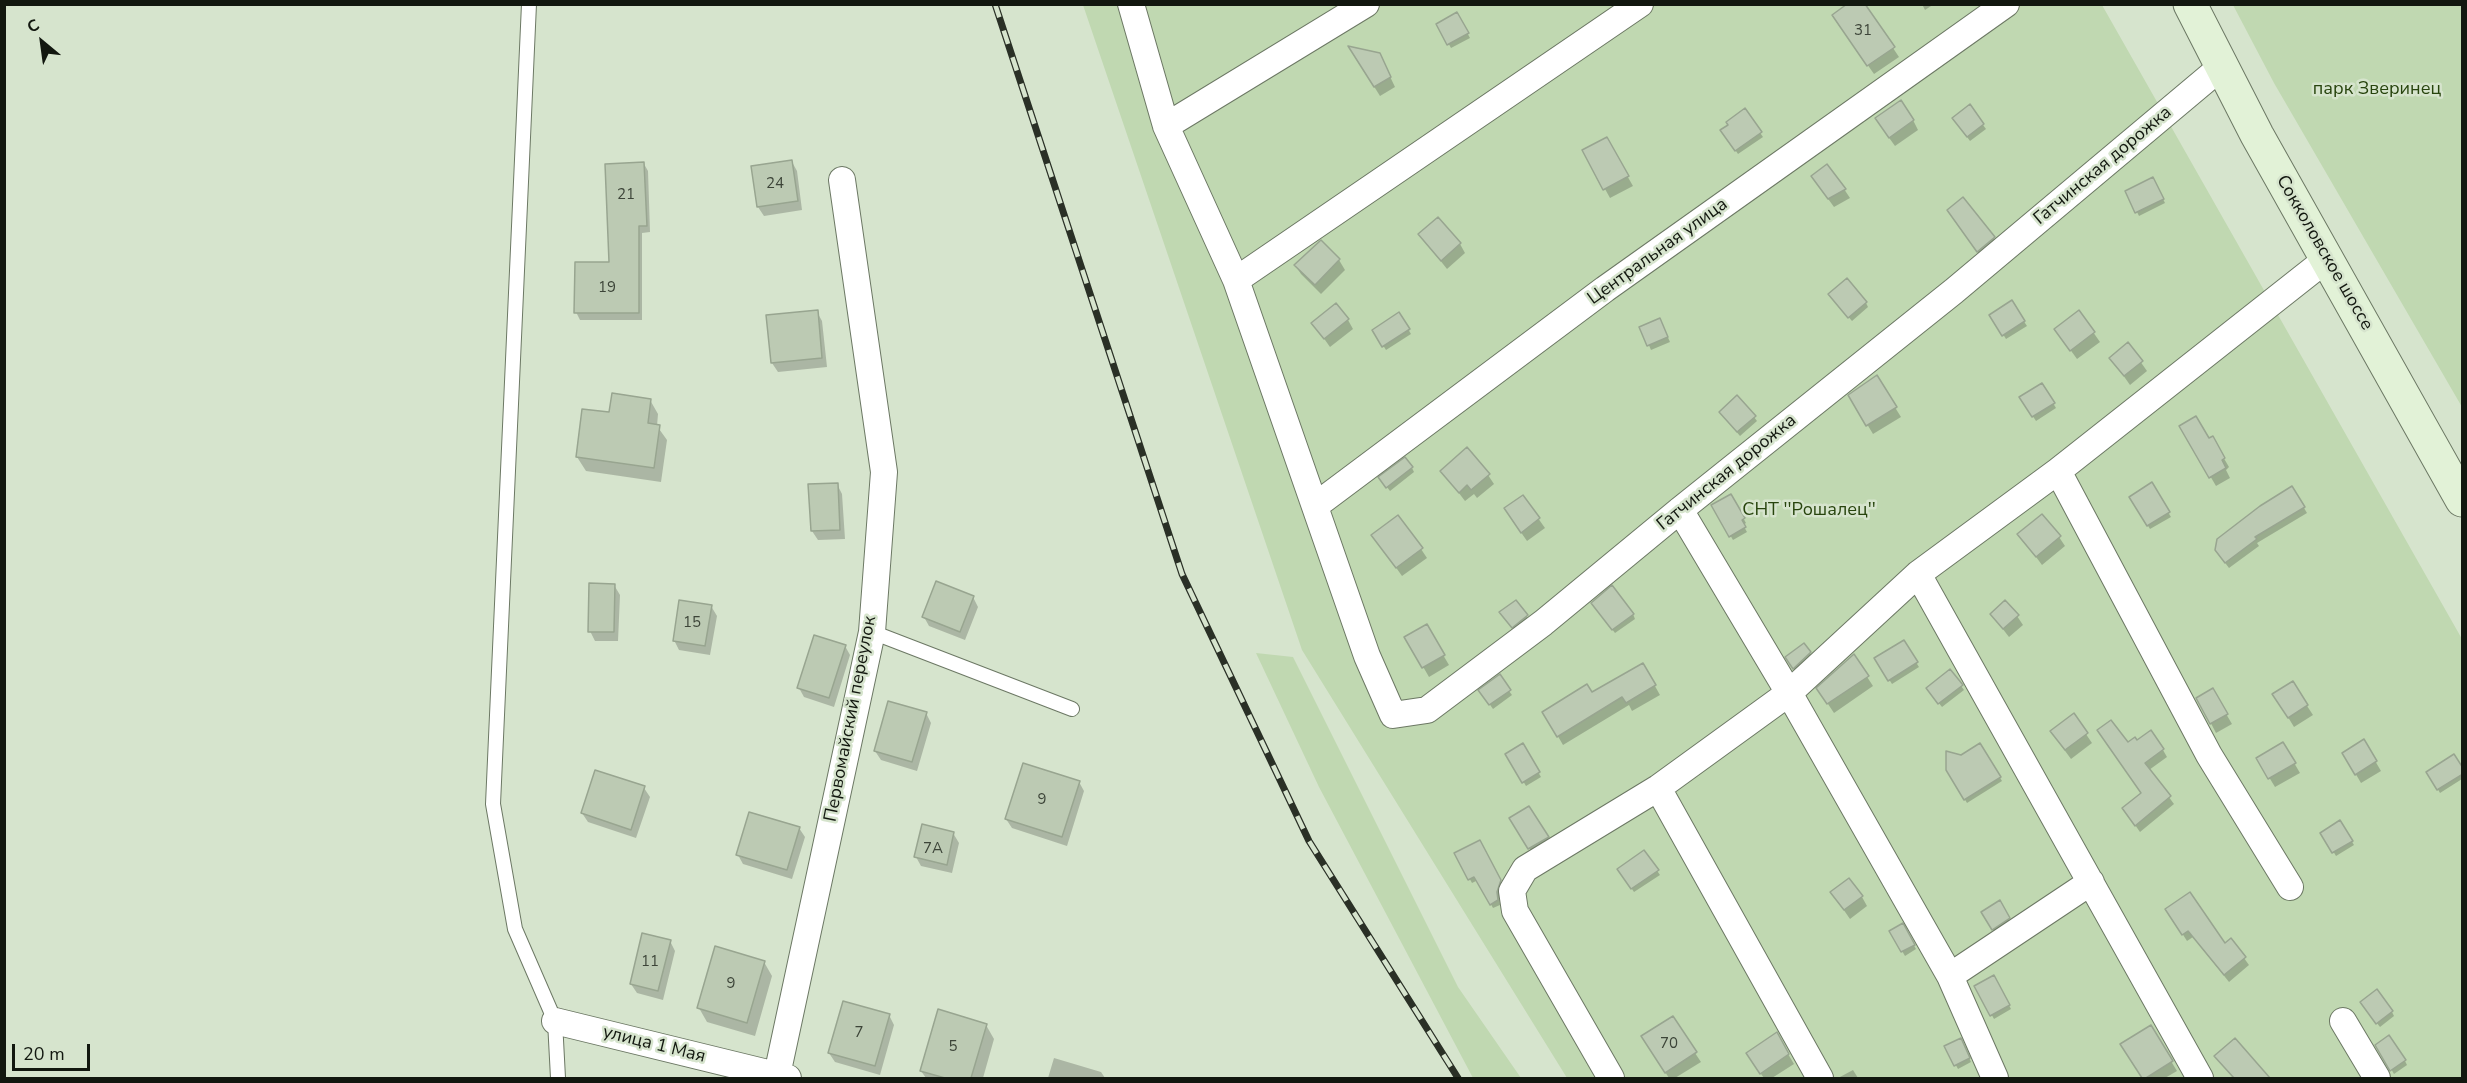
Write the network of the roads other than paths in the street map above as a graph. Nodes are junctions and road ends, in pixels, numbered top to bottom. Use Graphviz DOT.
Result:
graph roads {
  1 [pos="529,4"];
  2 [pos="1131,4"];
  3 [pos="1366,4"];
  4 [pos="1640,4"];
  5 [pos="2006,4"];
  6 [pos="2190,4"];
  7 [pos="2221,67"];
  8 [pos="1166,126"];
  9 [pos="842,180"];
  10 [pos="2328,258"];
  11 [pos="1236,280"];
  12 [pos="2058,471"];
  13 [pos="2463,500"];
  14 [pos="1315,506"];
  15 [pos="1680,510"];
  16 [pos="1918,574"];
  17 [pos="872,632"];
  18 [pos="1789,693"];
  19 [pos="1072,708"];
  20 [pos="1658,788"];
  21 [pos="2091,882"];
  22 [pos="2290,887"];
  23 [pos="1950,976"];
  24 [pos="555,1021"];
  25 [pos="2343,1021"];
  26 [pos="782,1077"];
  27 [pos="558,1078"];
  28 [pos="1611,1078"];
  29 [pos="1818,1078"];
  30 [pos="1995,1078"];
  31 [pos="2200,1078"];
  32 [pos="2377,1078"];
  1 -- 24 [label="lane"];
  2 -- 8 [label="street"];
  3 -- 8 [label="street"];
  4 -- 11 [label="street"];
  5 -- 14 [label="street, Центральная улица"];
  6 -- 7 [label="main road, Сокколовское шоссе"];
  7 -- 10 [label="main road, Сокколовское шоссе"];
  7 -- 15 [label="street, Гатчинская дорожка"];
  8 -- 11 [label="street"];
  9 -- 17 [label="street, Первомайский переулок"];
  10 -- 12 [label="street"];
  10 -- 13 [label="main road, Сокколовское шоссе"];
  11 -- 14 [label="street"];
  12 -- 16 [label="street"];
  12 -- 22 [label="street"];
  14 -- 15 [label="street, Гатчинская дорожка"];
  15 -- 18 [label="street"];
  16 -- 18 [label="street"];
  16 -- 21 [label="street"];
  17 -- 19 [label="lane"];
  17 -- 26 [label="street, Первомайский переулок"];
  18 -- 20 [label="street"];
  18 -- 23 [label="street"];
  20 -- 28 [label="street"];
  20 -- 29 [label="street"];
  21 -- 23 [label="street"];
  21 -- 31 [label="street"];
  23 -- 30 [label="street"];
  24 -- 26 [label="street, улица 1 Мая"];
  24 -- 27 [label="lane"];
  25 -- 32 [label="street"];
}
